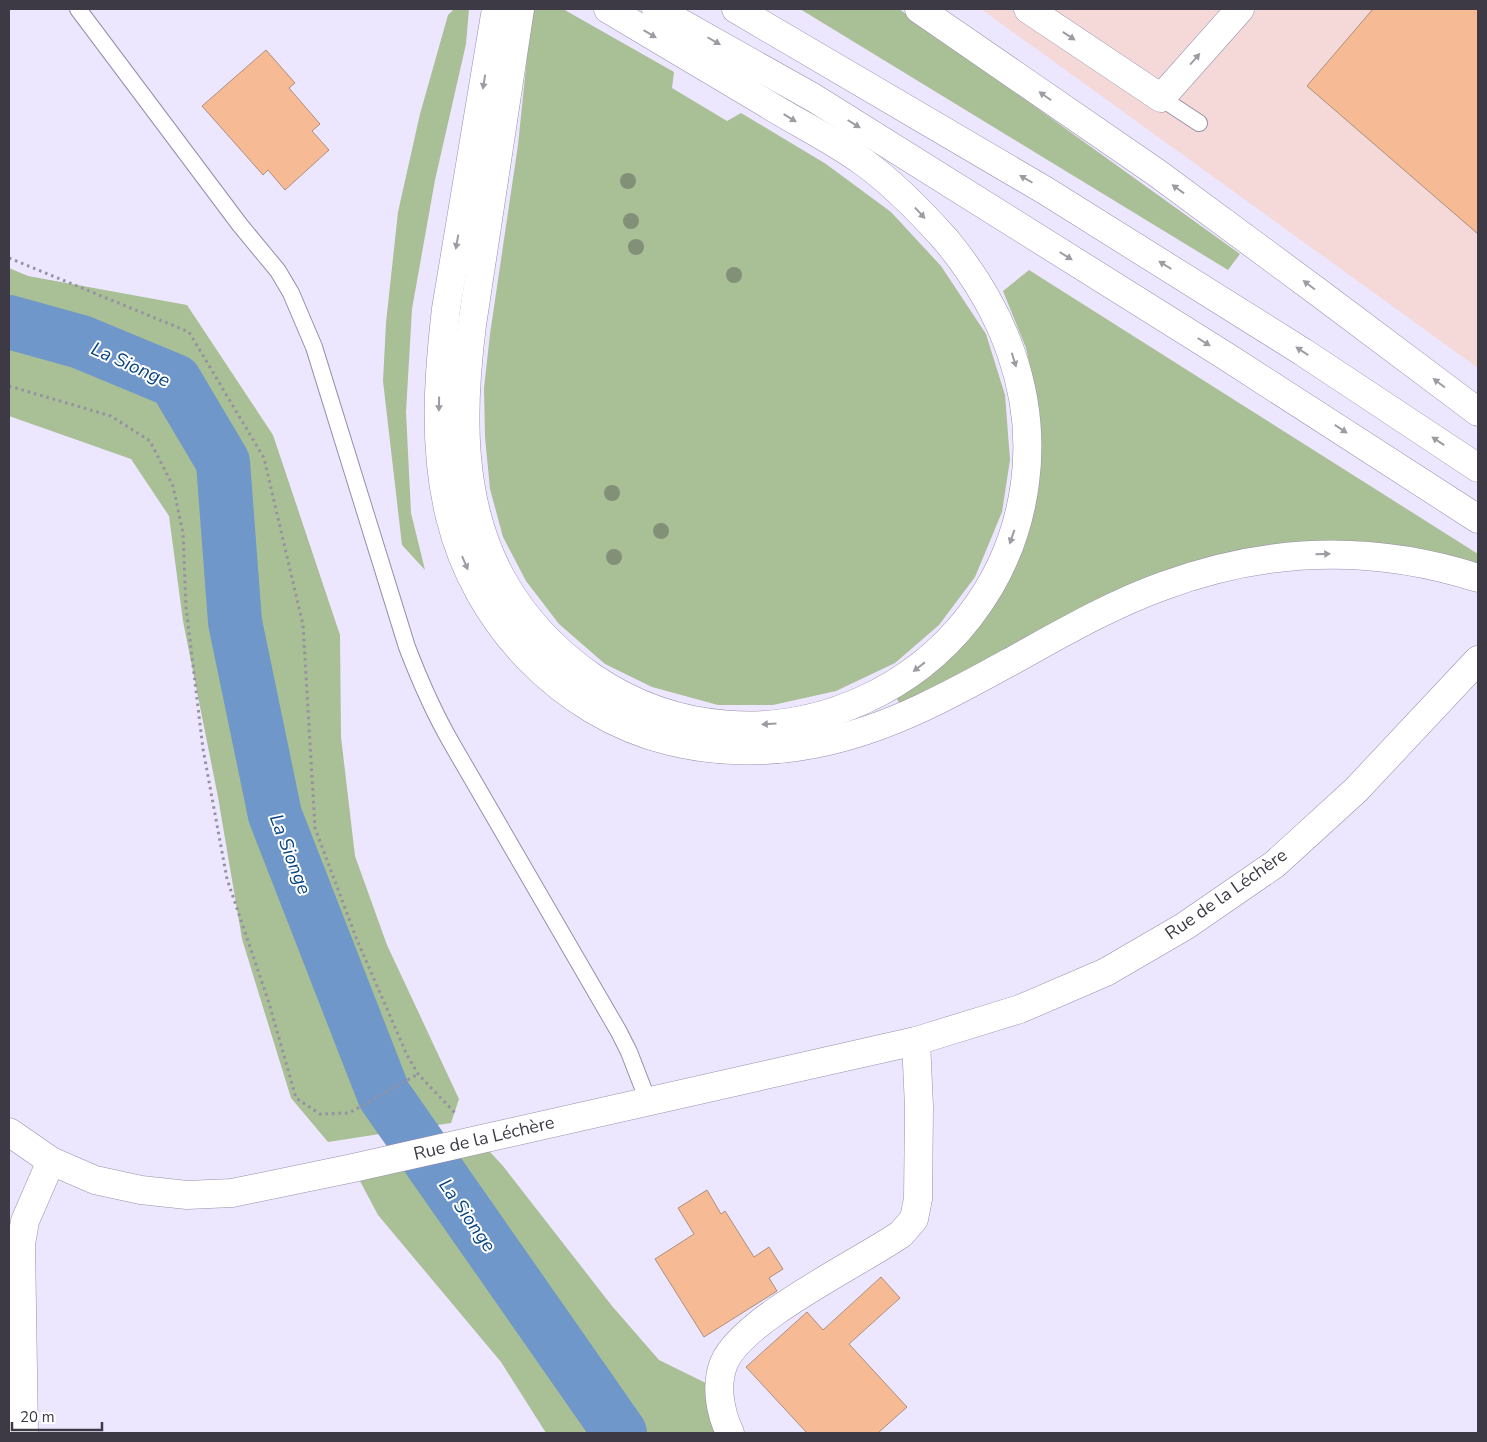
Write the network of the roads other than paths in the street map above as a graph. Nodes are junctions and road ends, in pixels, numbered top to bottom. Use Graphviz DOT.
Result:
graph roads {
  1 [pos="78,9"];
  2 [pos="520,9"];
  3 [pos="608,9"];
  4 [pos="656,9"];
  5 [pos="736,9"];
  6 [pos="919,9"];
  7 [pos="1028,9"];
  8 [pos="1240,9"];
  9 [pos="501,30"];
  10 [pos="1161,98"];
  11 [pos="1199,123"];
  12 [pos="1478,412"];
  13 [pos="1478,468"];
  14 [pos="1478,519"];
  15 [pos="1478,578"];
  16 [pos="1477,661"];
  17 [pos="916,1041"];
  18 [pos="648,1102"];
  19 [pos="9,1132"];
  20 [pos="51,1161"];
  21 [pos="15,1346"];
  22 [pos="24,1433"];
  23 [pos="730,1433"];
  1 -- 18 [label="lane"];
  2 -- 9 [label="main road"];
  3 -- 9 [label="main road, one-way"];
  4 -- 14 [label="main road, one-way"];
  13 -- 5 [label="main road, one-way"];
  12 -- 6 [label="main road, one-way"];
  7 -- 10 [label="main road, one-way"];
  10 -- 8 [label="main road, one-way"];
  9 -- 15 [label="main road, one-way"];
  10 -- 11 [label="lane"];
  16 -- 17 [label="main road, Rue de la Léchère"];
  17 -- 18 [label="main road, Rue de la Léchère"];
  17 -- 23 [label="main road"];
  18 -- 20 [label="main road, Rue de la Léchère"];
  19 -- 20 [label="main road, Rue de la Léchère"];
  20 -- 21 [label="main road"];
  21 -- 22 [label="main road"];
}
